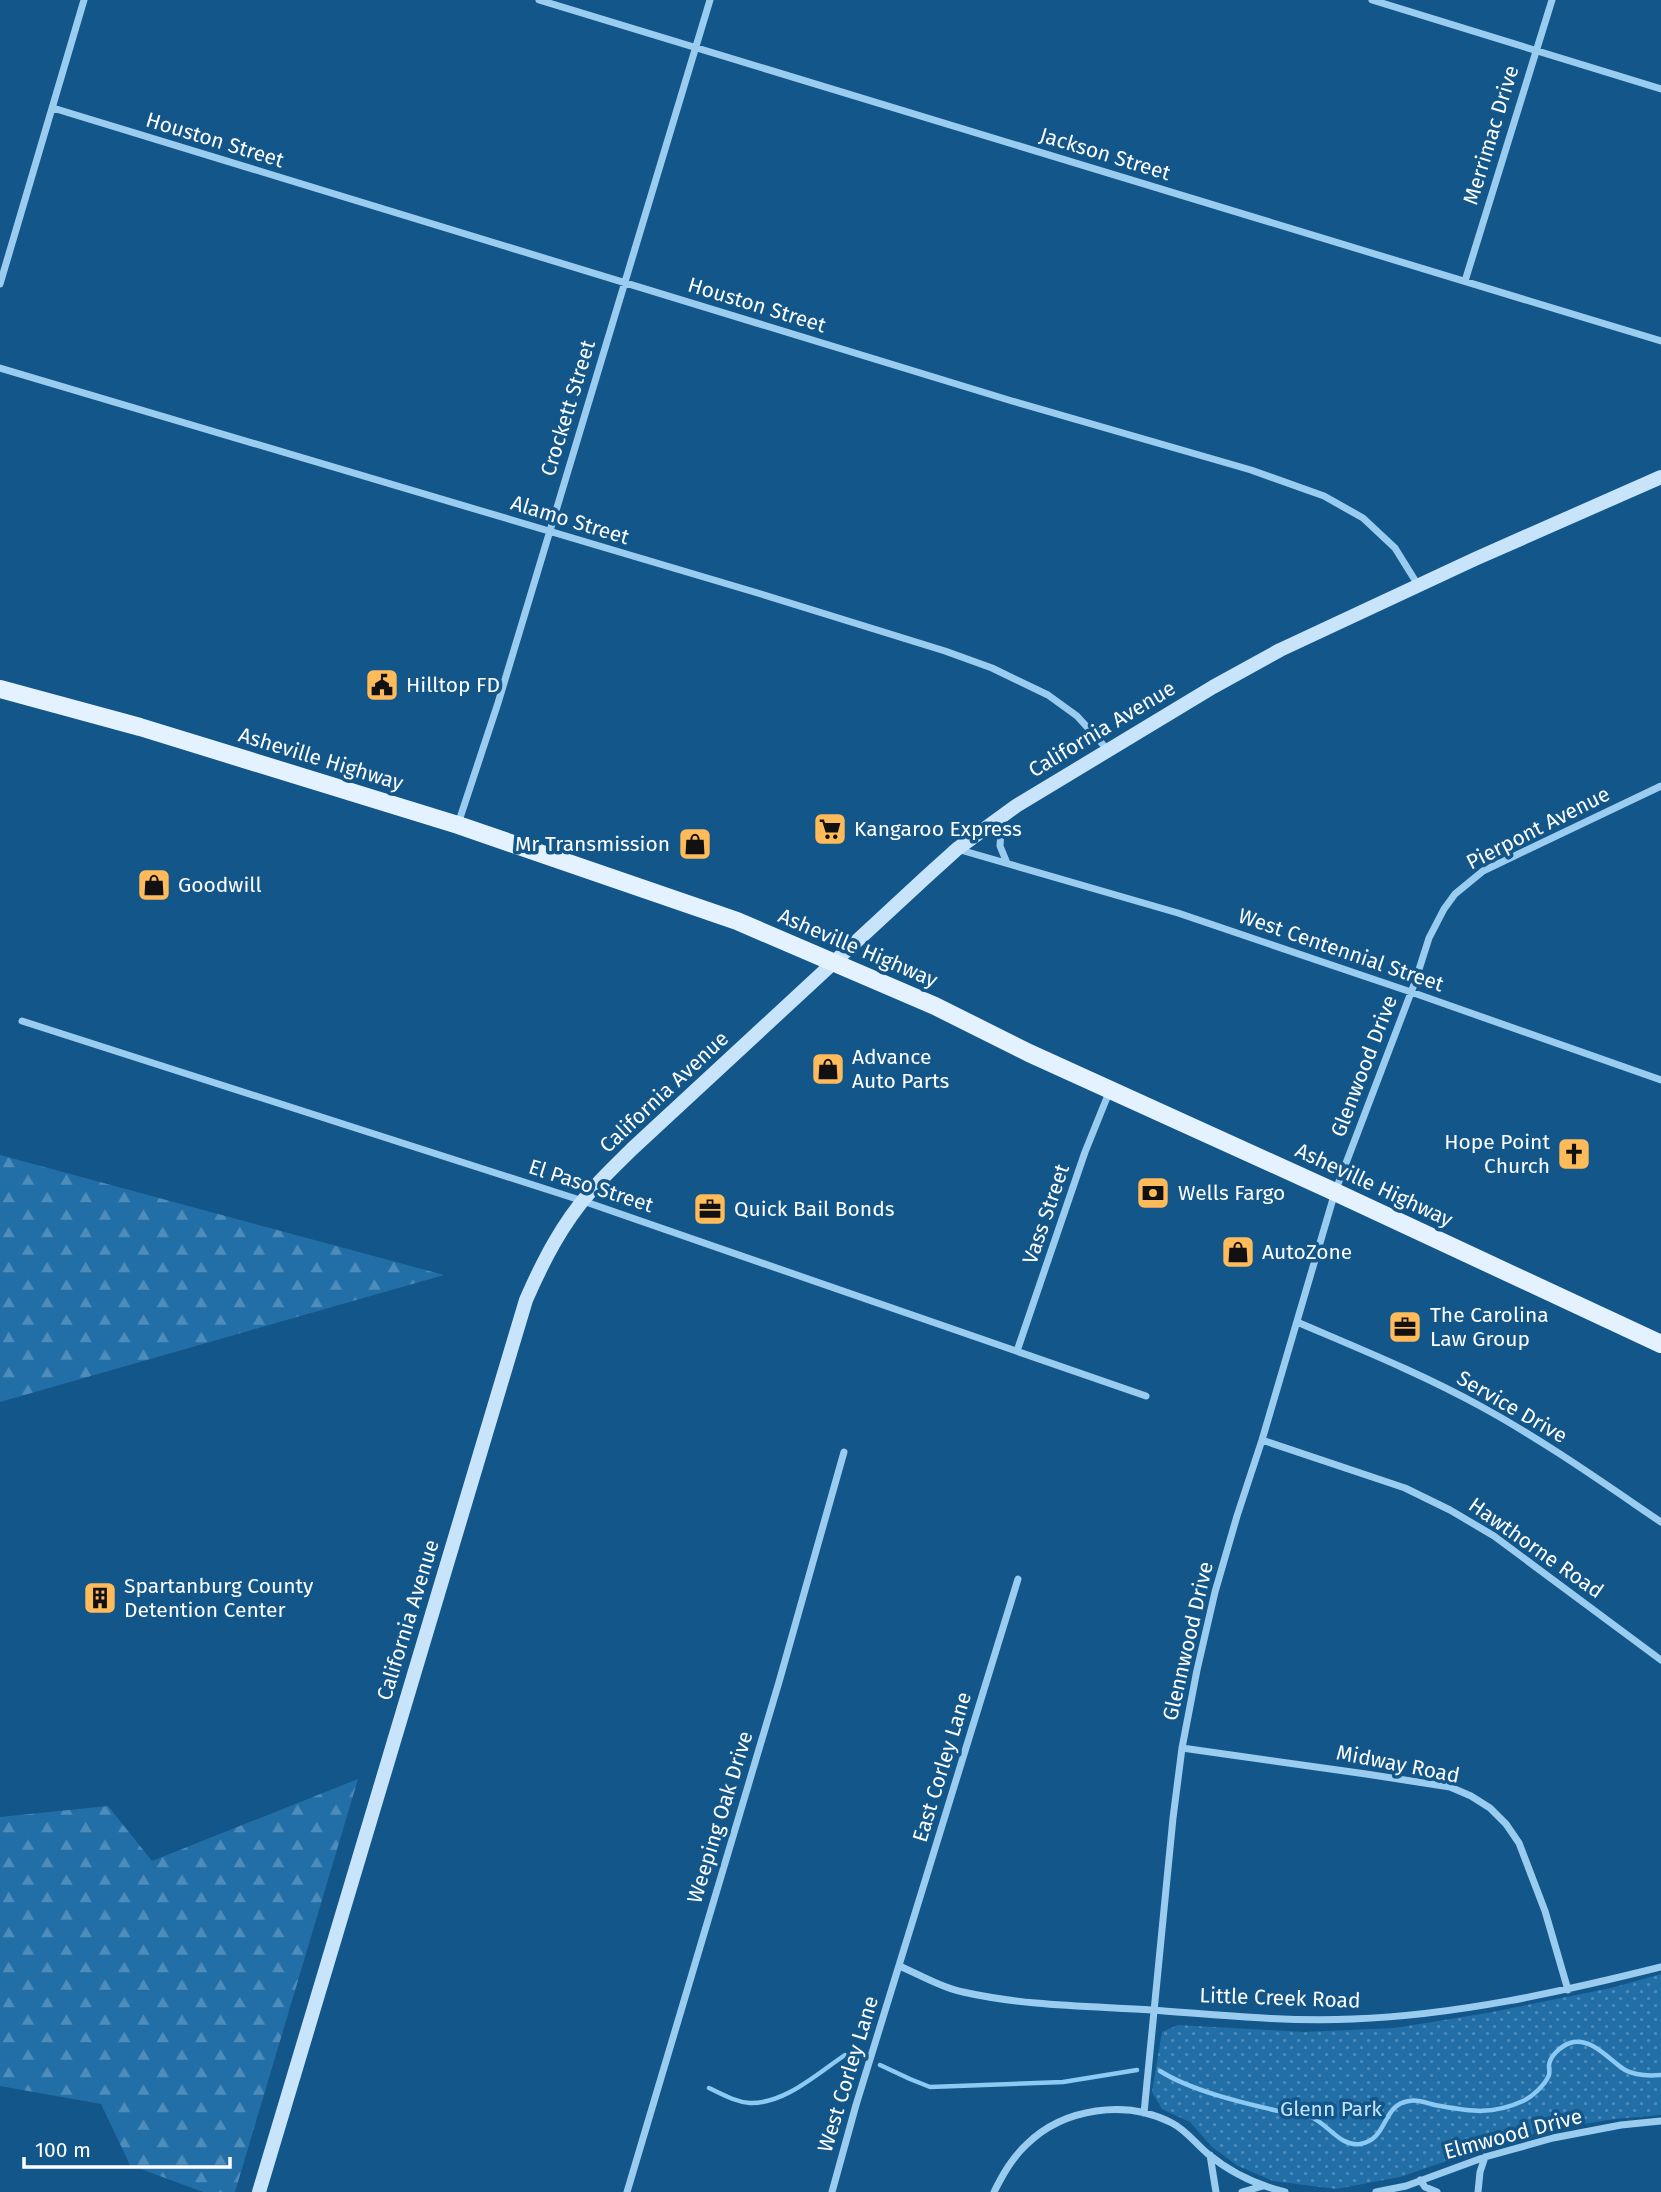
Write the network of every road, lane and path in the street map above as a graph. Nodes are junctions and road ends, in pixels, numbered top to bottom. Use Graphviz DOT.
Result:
graph roads {
  1 [pos="84,0"];
  2 [pos="539,0"];
  3 [pos="710,0"];
  4 [pos="1372,0"];
  5 [pos="1552,0"];
  6 [pos="696,48"];
  7 [pos="1536,50"];
  8 [pos="1661,89"];
  9 [pos="53,108"];
  10 [pos="1465,281"];
  11 [pos="624,283"];
  12 [pos="0,284"];
  13 [pos="1661,341"];
  14 [pos="0,368"];
  15 [pos="1661,477"];
  16 [pos="549,533"];
  17 [pos="1419,585"];
  18 [pos="0,689"];
  19 [pos="1107,749"];
  20 [pos="1661,786"];
  21 [pos="1003,815"];
  22 [pos="458,825"];
  23 [pos="957,849"];
  24 [pos="1007,863"];
  25 [pos="835,962"];
  26 [pos="1411,992"];
  27 [pos="22,1021"];
  28 [pos="1661,1080"];
  29 [pos="1111,1089"];
  30 [pos="1335,1192"];
  31 [pos="583,1201"];
  32 [pos="1297,1322"];
  33 [pos="1661,1344"];
  34 [pos="1017,1351"];
  35 [pos="1146,1396"];
  36 [pos="1262,1440"];
  37 [pos="844,1452"];
  38 [pos="1661,1522"];
  39 [pos="1018,1579"];
  40 [pos="1661,1660"];
  41 [pos="1182,1748"];
  42 [pos="899,1966"];
  43 [pos="1661,1967"];
  44 [pos="1567,1990"];
  45 [pos="1154,2010"];
  46 [pos="1144,2113"];
  47 [pos="1661,2121"];
  48 [pos="1210,2155"];
  49 [pos="1485,2157"];
  50 [pos="1420,2180"];
  51 [pos="1263,2186"];
  52 [pos="259,2192"];
  53 [pos="627,2192"];
  54 [pos="831,2192"];
  55 [pos="994,2192"];
  56 [pos="1216,2192"];
  57 [pos="1242,2192"];
  58 [pos="1285,2192"];
  59 [pos="1376,2192"];
  60 [pos="1437,2192"];
  61 [pos="1478,2192"];
  1 -- 9 [label="street"];
  2 -- 6 [label="street, Jackson Street"];
  3 -- 6 [label="street, Crockett Street"];
  4 -- 7 [label="street"];
  5 -- 7 [label="street, Merrimac Drive"];
  6 -- 10 [label="street, Jackson Street"];
  6 -- 11 [label="street, Crockett Street"];
  7 -- 8 [label="street"];
  7 -- 10 [label="street, Merrimac Drive"];
  9 -- 11 [label="street, Houston Street"];
  9 -- 12 [label="street"];
  10 -- 13 [label="street, Jackson Street"];
  11 -- 16 [label="street, Crockett Street"];
  11 -- 17 [label="street, Houston Street"];
  14 -- 16 [label="street, Alamo Street"];
  15 -- 17 [label="main road, California Avenue"];
  16 -- 19 [label="street, Alamo Street"];
  16 -- 22 [label="street, Crockett Street"];
  17 -- 19 [label="main road, California Avenue"];
  18 -- 22 [label="main road, Asheville Highway"];
  19 -- 21 [label="main road, California Avenue"];
  20 -- 26 [label="street, Pierpont Avenue"];
  21 -- 23 [label="main road, California Avenue"];
  21 -- 24 [label="street"];
  22 -- 25 [label="main road, Asheville Highway"];
  23 -- 24 [label="street, West Centennial Street"];
  23 -- 25 [label="main road, California Avenue"];
  24 -- 26 [label="street, West Centennial Street"];
  25 -- 29 [label="main road, Asheville Highway"];
  25 -- 31 [label="main road, California Avenue"];
  26 -- 28 [label="street, West Centennial Street"];
  26 -- 30 [label="street, Glenwood Drive"];
  27 -- 31 [label="street, El Paso Street"];
  29 -- 30 [label="main road, Asheville Highway"];
  29 -- 34 [label="street, Vass Street"];
  30 -- 32 [label="street, Glennwood Drive"];
  30 -- 33 [label="main road, Asheville Highway"];
  31 -- 34 [label="street, El Paso Street"];
  31 -- 52 [label="main road, California Avenue"];
  32 -- 36 [label="street, Glennwood Drive"];
  32 -- 38 [label="street, Service Drive"];
  34 -- 35 [label="street, El Paso Street"];
  36 -- 40 [label="street, Hawthorne Road"];
  36 -- 41 [label="street, Glennwood Drive"];
  37 -- 53 [label="street, Weeping Oak Drive"];
  39 -- 42 [label="street, East Corley Lane"];
  41 -- 44 [label="street, Midway Road"];
  41 -- 45 [label="street, Glennwood Drive"];
  42 -- 45 [label="street, Little Creek Road"];
  42 -- 54 [label="street, West Corley Lane"];
  43 -- 44 [label="street, Little Creek Road"];
  44 -- 45 [label="street, Little Creek Road"];
  45 -- 46 [label="street, Glennwood Drive"];
  46 -- 48 [label="street"];
  46 -- 55 [label="street"];
  47 -- 49 [label="street, Elmwood Drive"];
  48 -- 51 [label="street"];
  48 -- 56 [label="street"];
  49 -- 50 [label="street, Elmwood Drive"];
  49 -- 61 [label="street"];
  50 -- 59 [label="street, Elmwood Drive"];
  50 -- 60 [label="street"];
  51 -- 57 [label="street"];
  51 -- 58 [label="street"];
}
